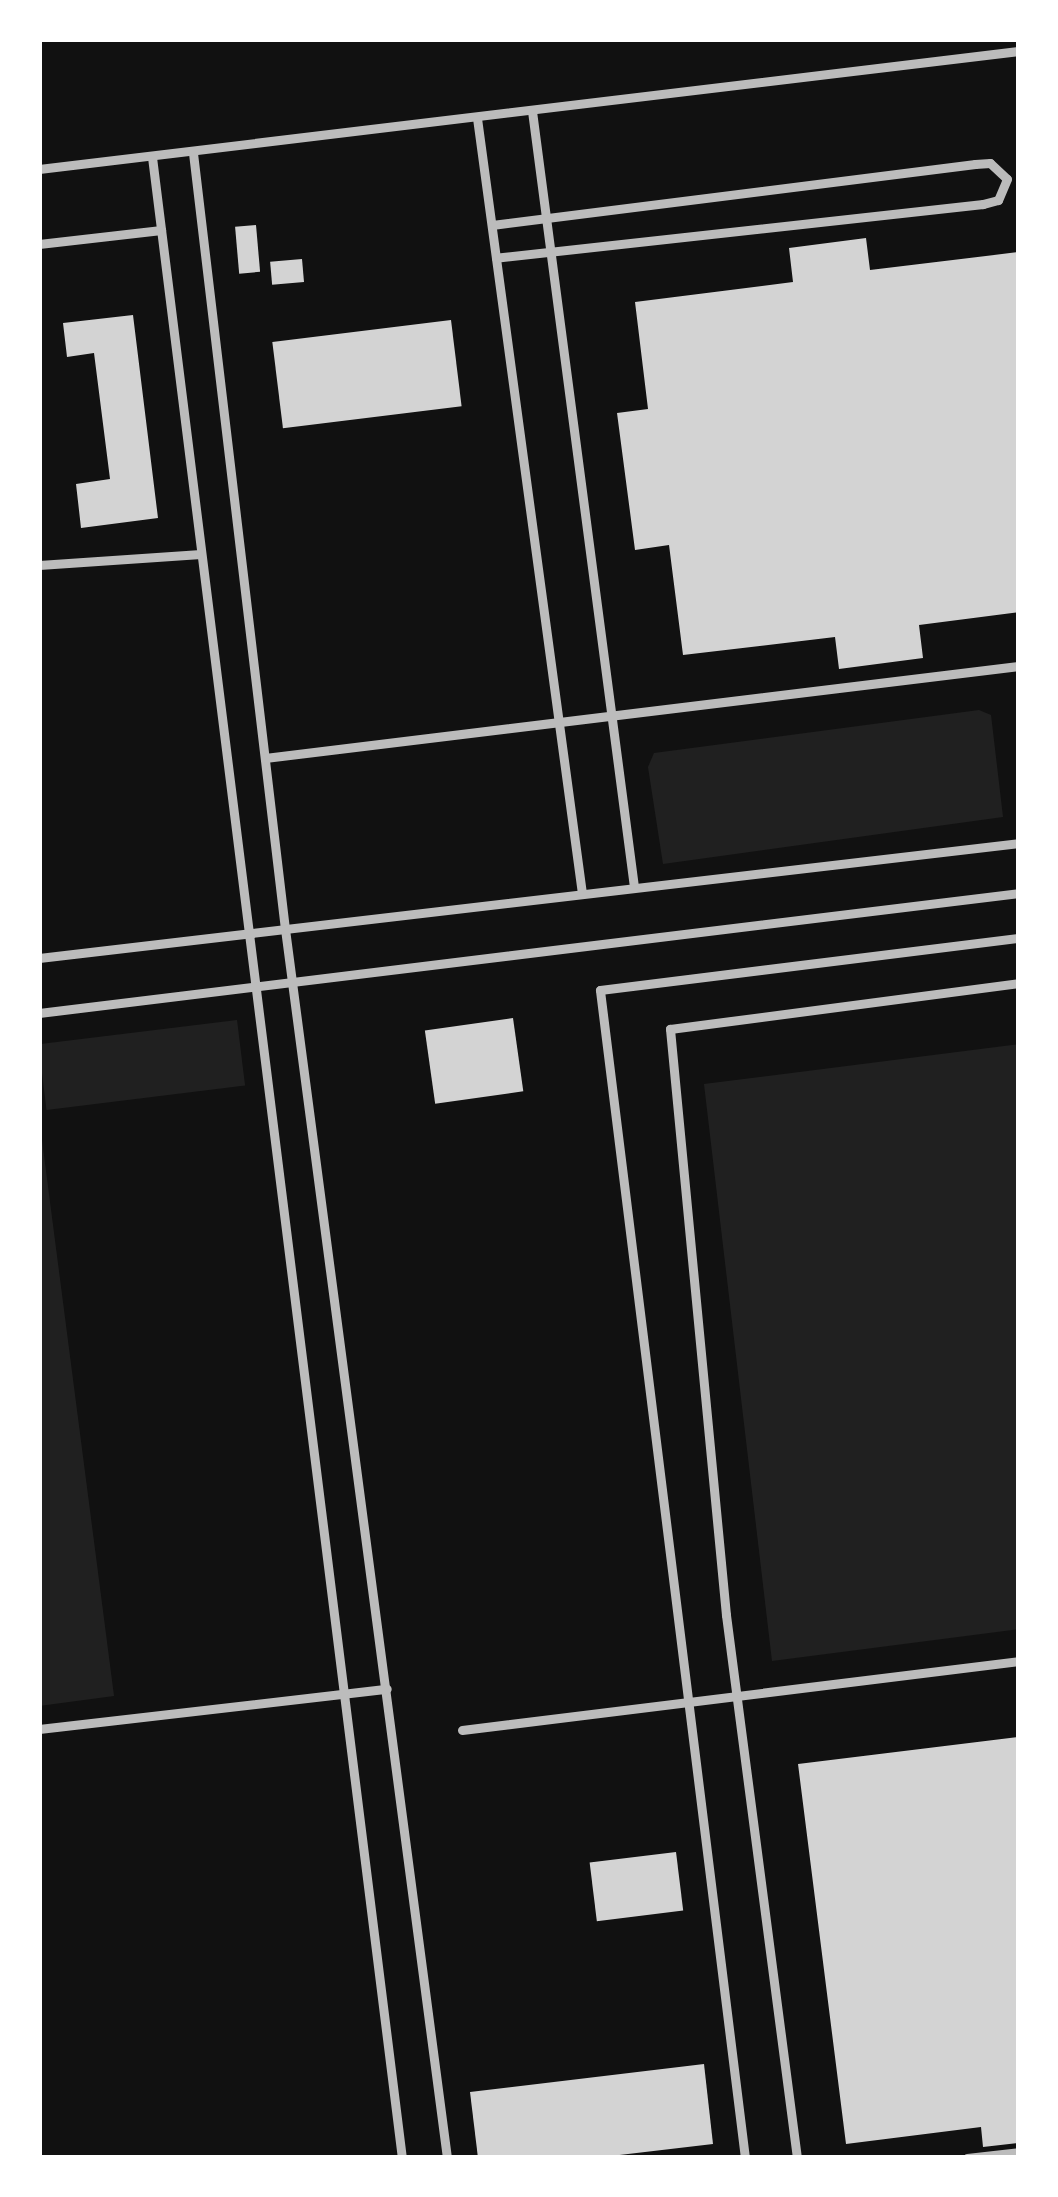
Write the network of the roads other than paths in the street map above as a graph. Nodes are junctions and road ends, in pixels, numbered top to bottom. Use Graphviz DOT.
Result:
graph roads {
  1 [pos="1019,51"];
  2 [pos="532,111"];
  3 [pos="477,118"];
  4 [pos="193,153"];
  5 [pos="152,157"];
  6 [pos="39,170"];
  7 [pos="548,218"];
  8 [pos="492,225"];
  9 [pos="161,230"];
  10 [pos="39,244"];
  11 [pos="552,251"];
  12 [pos="496,257"];
  13 [pos="201,554"];
  14 [pos="39,565"];
  15 [pos="1018,670"];
  16 [pos="613,714"];
  17 [pos="560,720"];
  18 [pos="265,758"];
  19 [pos="1019,843"];
  20 [pos="634,887"];
  21 [pos="1019,893"];
  22 [pos="582,894"];
  23 [pos="285,929"];
  24 [pos="249,932"];
  25 [pos="1019,938"];
  26 [pos="39,958"];
  27 [pos="292,982"];
  28 [pos="1019,983"];
  29 [pos="256,986"];
  30 [pos="39,1013"];
  31 [pos="1019,1661"];
  32 [pos="387,1689"];
  33 [pos="346,1694"];
  34 [pos="736,1697"];
  35 [pos="688,1702"];
  36 [pos="39,1729"];
  37 [pos="462,1730"];
  38 [pos="1019,2152"];
  39 [pos="402,2158"];
  40 [pos="447,2158"];
  41 [pos="746,2158"];
  42 [pos="797,2158"];
  43 [pos="968,2158"];
  1 -- 2 [label="lane"];
  2 -- 3 [label="lane"];
  2 -- 7 [label="lane"];
  3 -- 4 [label="lane"];
  3 -- 8 [label="lane"];
  4 -- 5 [label="lane"];
  4 -- 18 [label="lane"];
  5 -- 6 [label="lane"];
  5 -- 9 [label="lane"];
  7 -- 8 [label="lane"];
  7 -- 11 [label="lane"];
  7 -- 11 [label="lane"];
  8 -- 12 [label="lane"];
  9 -- 10 [label="lane"];
  9 -- 13 [label="lane"];
  11 -- 12 [label="lane"];
  11 -- 16 [label="lane"];
  12 -- 17 [label="lane"];
  13 -- 14 [label="lane"];
  13 -- 24 [label="lane"];
  15 -- 16 [label="lane"];
  16 -- 17 [label="lane"];
  16 -- 20 [label="lane"];
  17 -- 18 [label="lane"];
  17 -- 22 [label="lane"];
  18 -- 23 [label="lane"];
  19 -- 20 [label="lane"];
  20 -- 22 [label="lane"];
  21 -- 27 [label="lane"];
  22 -- 23 [label="lane"];
  23 -- 24 [label="lane"];
  23 -- 27 [label="lane"];
  24 -- 26 [label="lane"];
  24 -- 29 [label="lane"];
  25 -- 35 [label="lane"];
  27 -- 29 [label="lane"];
  27 -- 32 [label="lane"];
  28 -- 34 [label="lane"];
  29 -- 30 [label="lane"];
  29 -- 33 [label="lane"];
  31 -- 34 [label="lane"];
  32 -- 33 [label="lane"];
  32 -- 40 [label="lane"];
  33 -- 36 [label="lane"];
  33 -- 39 [label="lane"];
  34 -- 35 [label="lane"];
  34 -- 42 [label="lane"];
  35 -- 37 [label="lane"];
  35 -- 41 [label="lane"];
  38 -- 43 [label="lane"];
}
